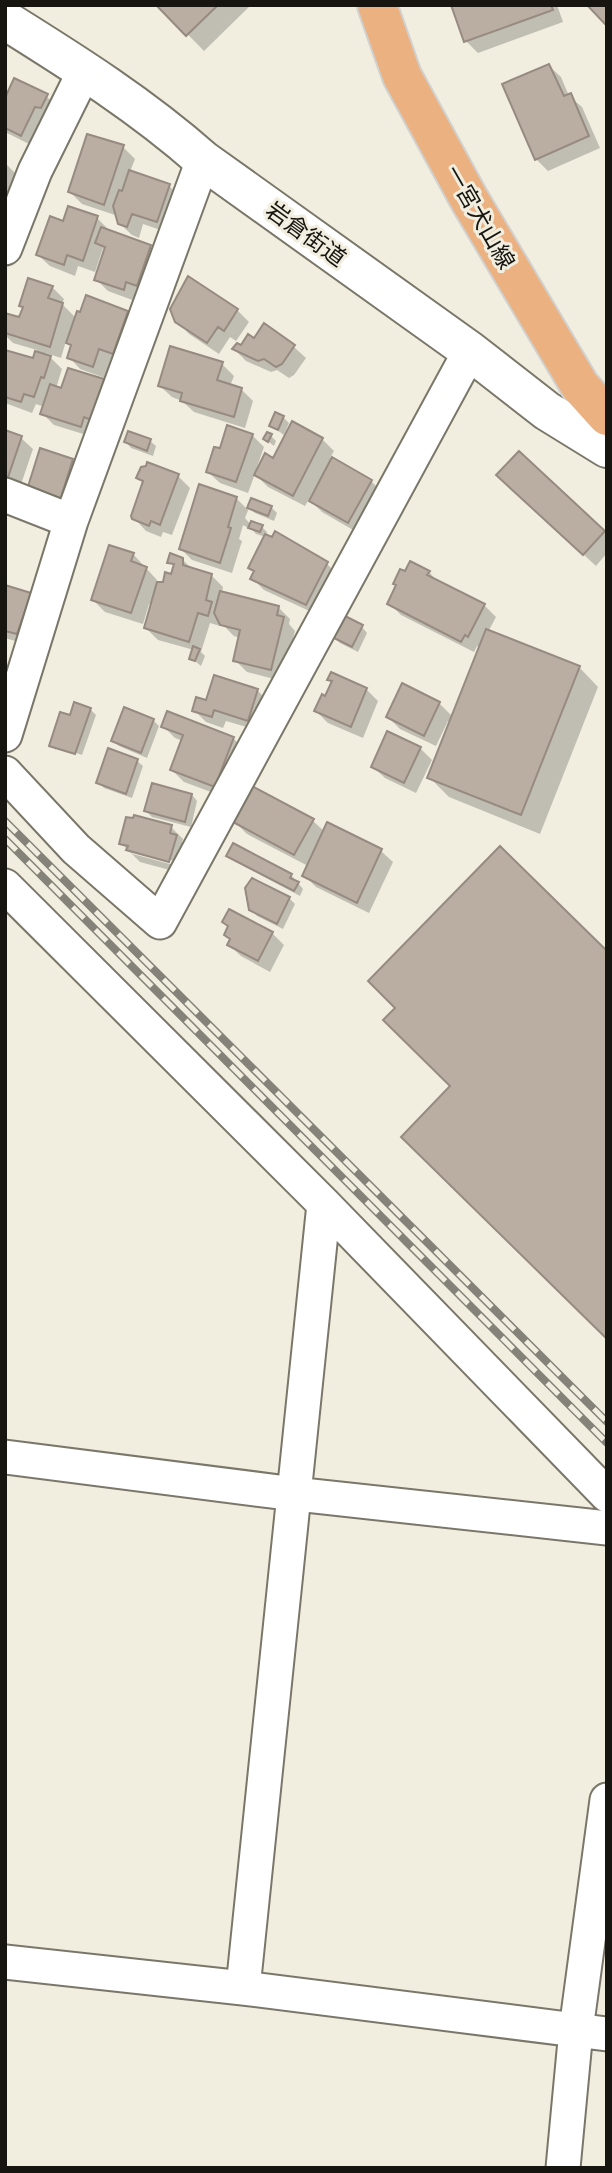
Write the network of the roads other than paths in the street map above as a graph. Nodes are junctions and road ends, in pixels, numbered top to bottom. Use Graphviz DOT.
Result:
graph roads {
  1 [pos="377,5"];
  2 [pos="5,20"];
  3 [pos="85,70"];
  4 [pos="203,160"];
  5 [pos="5,248"];
  6 [pos="470,351"];
  7 [pos="607,416"];
  8 [pos="607,448"];
  9 [pos="5,495"];
  10 [pos="71,521"];
  11 [pos="5,735"];
  12 [pos="5,773"];
  13 [pos="5,886"];
  14 [pos="324,1204"];
  15 [pos="5,1457"];
  16 [pos="295,1494"];
  17 [pos="607,1495"];
  18 [pos="607,1528"];
  19 [pos="607,1800"];
  20 [pos="5,1962"];
  21 [pos="243,1988"];
  22 [pos="592,2032"];
  23 [pos="563,2168"];
  1 -- 7 [label="main road, 一宮犬山線"];
  2 -- 3 [label="street, 岩倉街道"];
  3 -- 4 [label="street, 岩倉街道"];
  3 -- 5 [label="street"];
  4 -- 6 [label="street, 岩倉街道"];
  4 -- 10 [label="street"];
  6 -- 8 [label="street, 岩倉街道"];
  6 -- 12 [label="street"];
  9 -- 10 [label="street"];
  10 -- 11 [label="street"];
  13 -- 14 [label="street"];
  14 -- 16 [label="street"];
  14 -- 17 [label="street"];
  15 -- 16 [label="street"];
  16 -- 18 [label="street"];
  16 -- 21 [label="street"];
  19 -- 22 [label="street"];
  20 -- 21 [label="street"];
  21 -- 22 [label="street"];
  22 -- 23 [label="street"];
}
